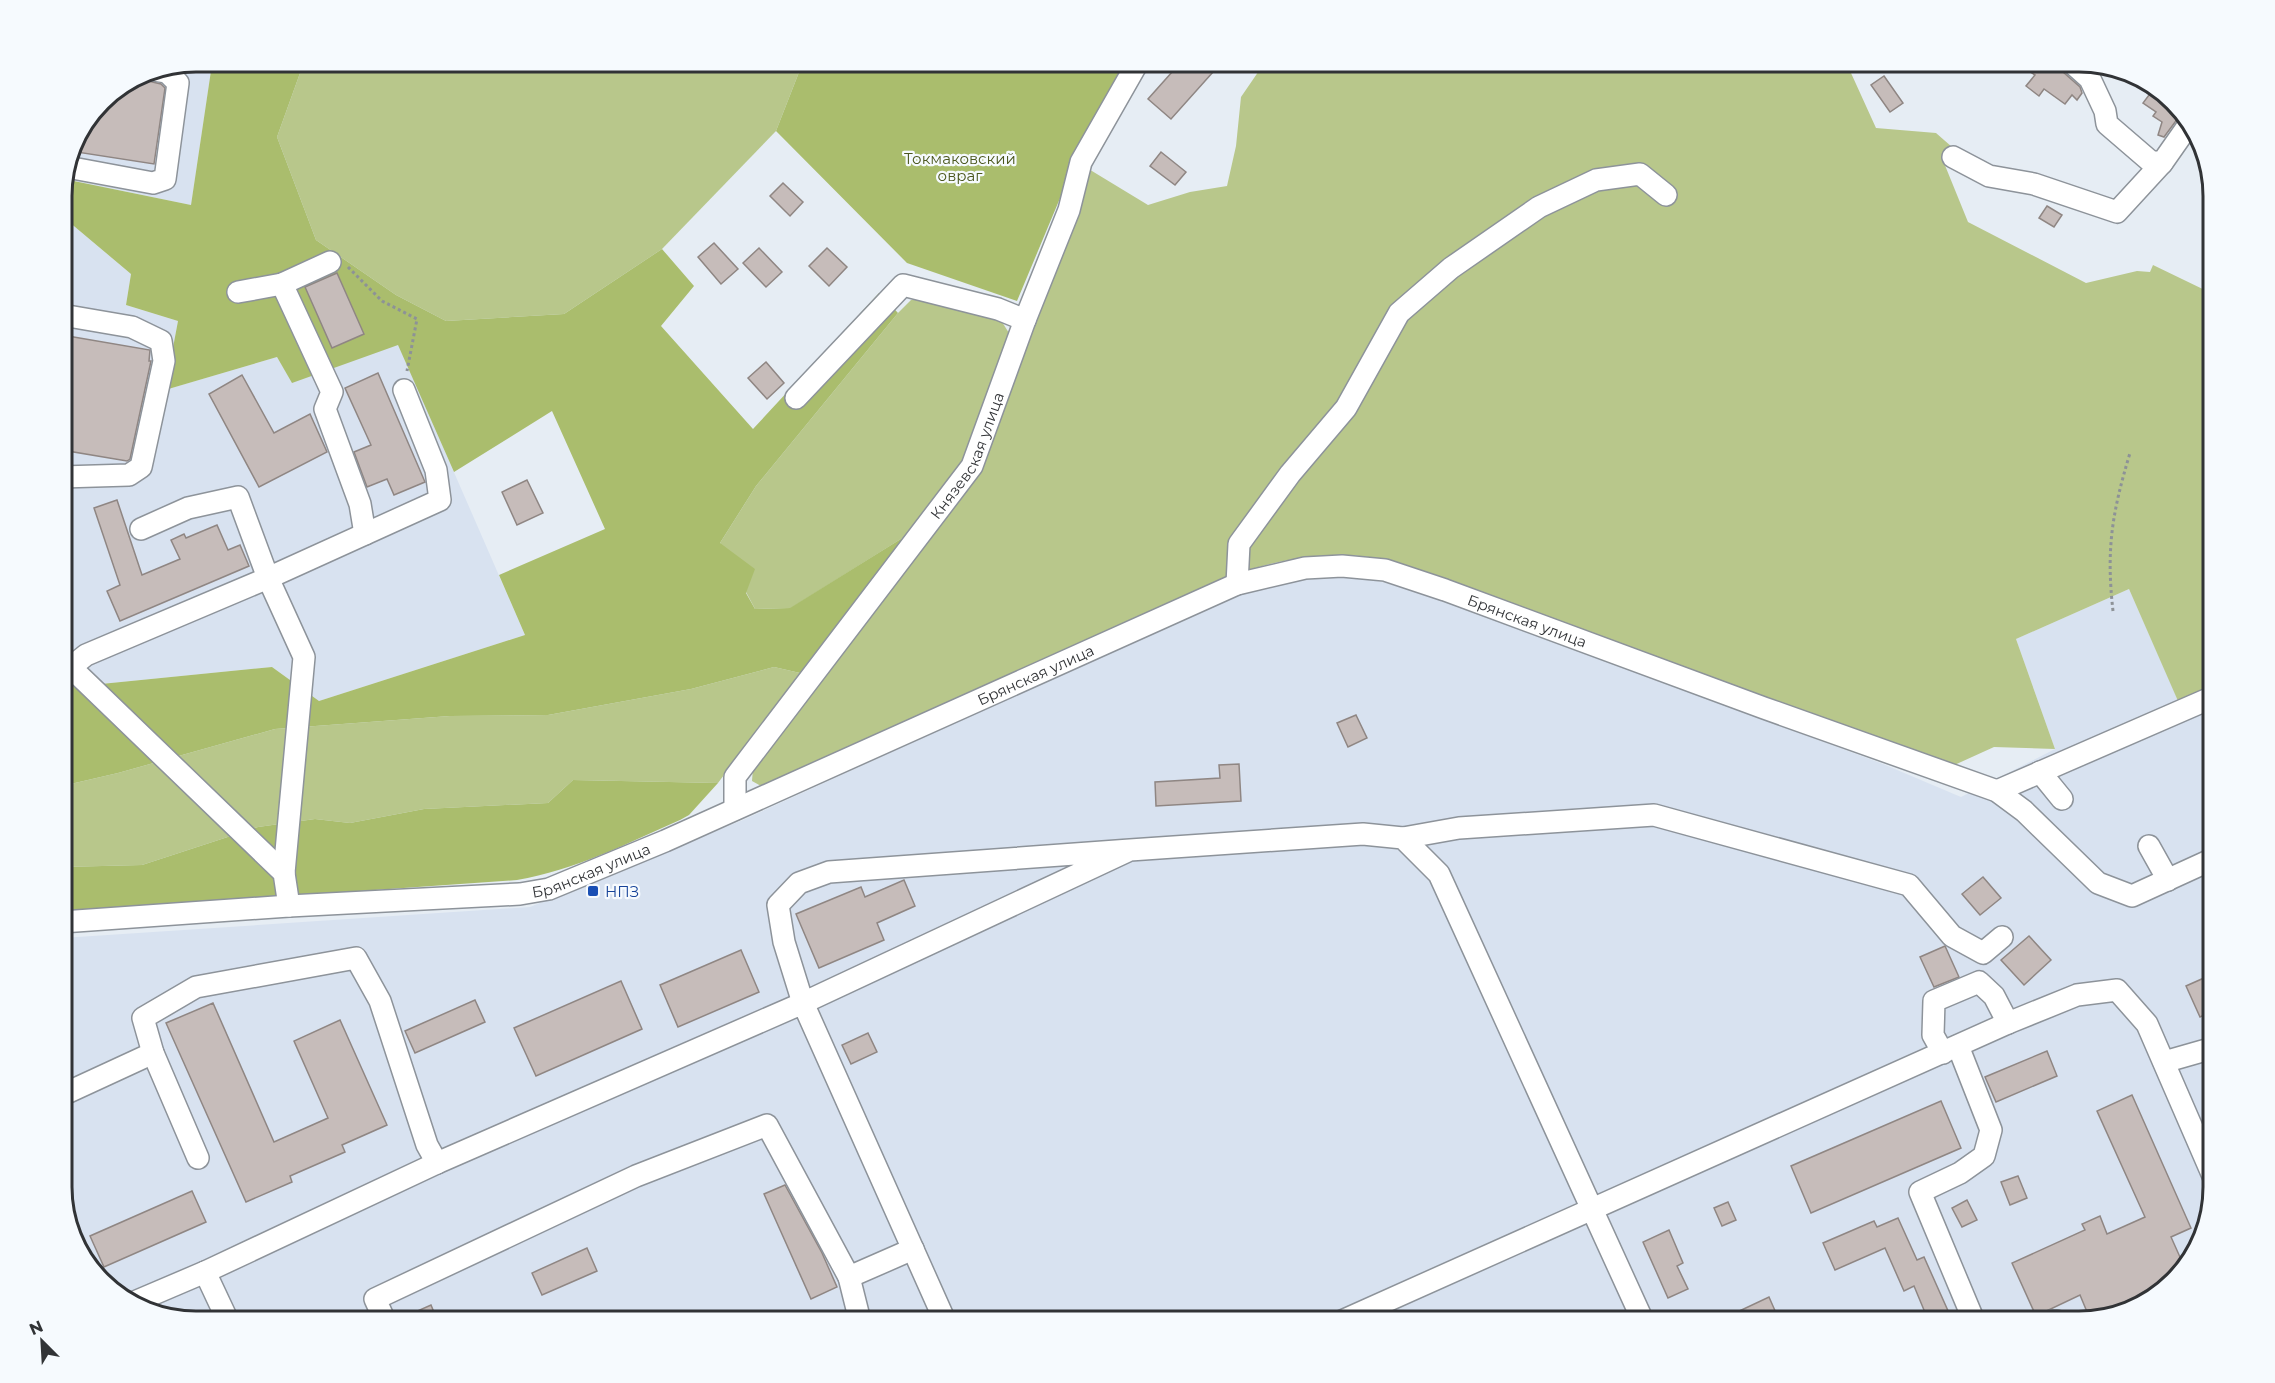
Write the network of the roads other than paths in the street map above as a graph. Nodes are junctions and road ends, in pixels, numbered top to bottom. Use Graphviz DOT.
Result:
graph roads {
  1 [pos="1132,72"];
  2 [pos="2083,72"];
  3 [pos="170,75"];
  4 [pos="2184,131"];
  5 [pos="1953,157"];
  6 [pos="2162,163"];
  7 [pos="75,169"];
  8 [pos="1666,195"];
  9 [pos="330,262"];
  10 [pos="282,284"];
  11 [pos="238,292"];
  12 [pos="72,317"];
  13 [pos="1025,320"];
  14 [pos="404,390"];
  15 [pos="796,398"];
  16 [pos="72,477"];
  17 [pos="141,530"];
  18 [pos="365,534"];
  19 [pos="268,578"];
  20 [pos="1237,584"];
  21 [pos="72,661"];
  22 [pos="72,669"];
  23 [pos="2203,701"];
  24 [pos="2040,772"];
  25 [pos="1997,791"];
  26 [pos="2062,799"];
  27 [pos="735,809"];
  28 [pos="1403,838"];
  29 [pos="2149,846"];
  30 [pos="1130,850"];
  31 [pos="2203,864"];
  32 [pos="284,873"];
  33 [pos="2168,880"];
  34 [pos="289,906"];
  35 [pos="72,921"];
  36 [pos="2002,937"];
  37 [pos="803,1003"];
  38 [pos="2008,1023"];
  39 [pos="1950,1049"];
  40 [pos="2203,1051"];
  41 [pos="153,1053"];
  42 [pos="2164,1062"];
  43 [pos="72,1090"];
  44 [pos="2203,1151"];
  45 [pos="198,1158"];
  46 [pos="437,1163"];
  47 [pos="1592,1210"];
  48 [pos="913,1249"];
  49 [pos="205,1272"];
  50 [pos="849,1277"];
  51 [pos="142,1299"];
  52 [pos="223,1311"];
  53 [pos="380,1311"];
  54 [pos="857,1311"];
  55 [pos="940,1311"];
  56 [pos="1367,1311"];
  57 [pos="1638,1311"];
  58 [pos="1969,1311"];
  1 -- 13 [label="street, Князевская улица"];
  2 -- 6 [label="street"];
  3 -- 7 [label="street"];
  4 -- 6 [label="street"];
  5 -- 6 [label="street"];
  8 -- 20 [label="street"];
  9 -- 10 [label="street"];
  10 -- 11 [label="street"];
  10 -- 18 [label="street"];
  12 -- 16 [label="street"];
  13 -- 15 [label="street"];
  13 -- 27 [label="street, Князевская улица"];
  14 -- 18 [label="street"];
  17 -- 19 [label="street"];
  18 -- 19 [label="street"];
  19 -- 21 [label="street"];
  19 -- 32 [label="street"];
  20 -- 25 [label="street, Брянская улица"];
  20 -- 27 [label="street, Брянская улица"];
  22 -- 32 [label="street"];
  23 -- 24 [label="street"];
  24 -- 25 [label="street"];
  24 -- 26 [label="street"];
  25 -- 33 [label="street, Брянская улица"];
  27 -- 34 [label="street, Брянская улица"];
  28 -- 30 [label="street"];
  28 -- 36 [label="street"];
  28 -- 47 [label="street"];
  29 -- 33 [label="street"];
  30 -- 37 [label="street"];
  30 -- 37 [label="street"];
  31 -- 33 [label="street, Брянская улица"];
  32 -- 34 [label="street"];
  34 -- 35 [label="street, Брянская улица"];
  37 -- 46 [label="street"];
  37 -- 48 [label="street"];
  38 -- 39 [label="street"];
  38 -- 39 [label="street"];
  38 -- 42 [label="street"];
  39 -- 47 [label="street"];
  39 -- 58 [label="street"];
  40 -- 42 [label="street"];
  41 -- 43 [label="street"];
  41 -- 45 [label="street"];
  41 -- 46 [label="street"];
  42 -- 44 [label="street"];
  46 -- 49 [label="street"];
  47 -- 56 [label="street"];
  47 -- 57 [label="street"];
  48 -- 50 [label="street"];
  48 -- 55 [label="street"];
  49 -- 51 [label="street"];
  49 -- 52 [label="street"];
  50 -- 53 [label="street"];
  50 -- 54 [label="street"];
}
